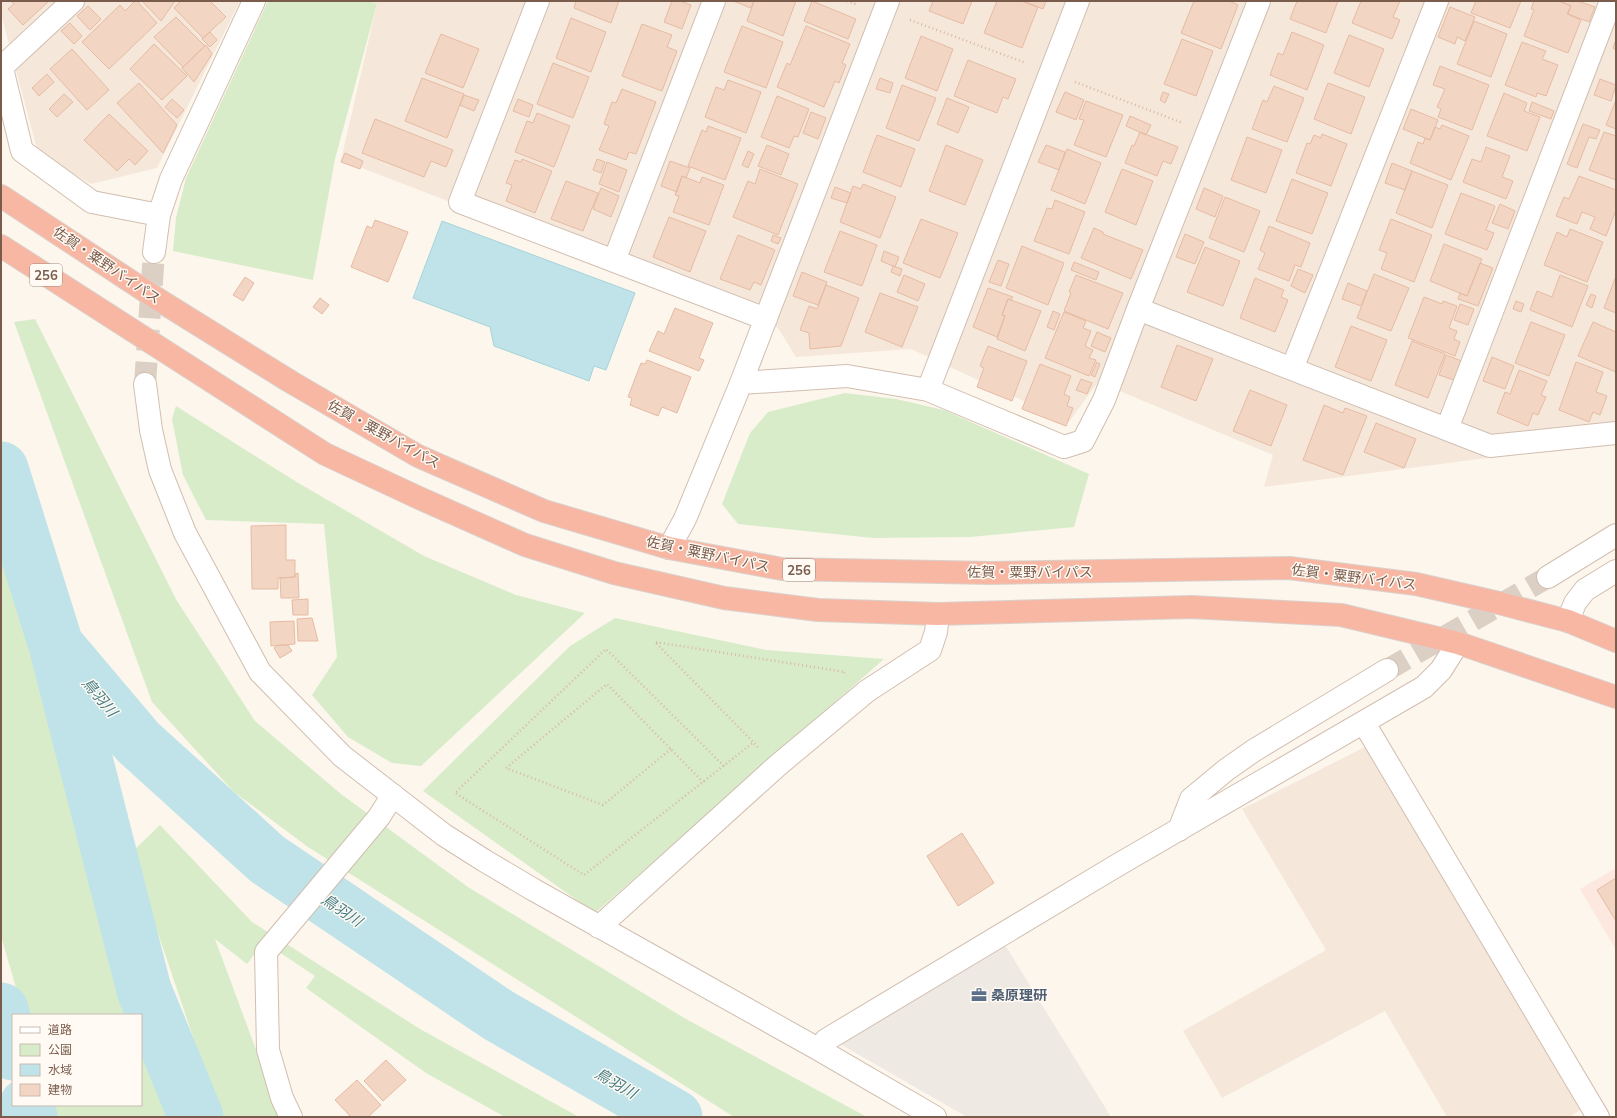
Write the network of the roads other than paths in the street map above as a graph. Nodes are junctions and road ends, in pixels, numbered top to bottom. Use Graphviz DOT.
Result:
graph roads {
  1 [pos="73,1"];
  2 [pos="254,1"];
  3 [pos="538,1"];
  4 [pos="714,1"];
  5 [pos="888,1"];
  6 [pos="1078,1"];
  7 [pos="1259,1"];
  8 [pos="1437,1"];
  9 [pos="1611,1"];
  10 [pos="1,66"];
  11 [pos="1,196"];
  12 [pos="158,215"];
  13 [pos="1,246"];
  14 [pos="154,252"];
  15 [pos="614,261"];
  16 [pos="1138,309"];
  17 [pos="766,319"];
  18 [pos="1292,368"];
  19 [pos="741,383"];
  20 [pos="145,384"];
  21 [pos="928,390"];
  22 [pos="1447,429"];
  23 [pos="1616,433"];
  24 [pos="1616,535"];
  25 [pos="669,548"];
  26 [pos="1616,571"];
  27 [pos="1548,577"];
  28 [pos="938,614"];
  29 [pos="1568,621"];
  30 [pos="1616,641"];
  31 [pos="1458,643"];
  32 [pos="1387,670"];
  33 [pos="1616,696"];
  34 [pos="1364,723"];
  35 [pos="393,795"];
  36 [pos="1179,830"];
  37 [pos="599,927"];
  38 [pos="818,1049"];
  39 [pos="291,1117"];
  40 [pos="935,1117"];
  41 [pos="1598,1117"];
  1 -- 10 [label="street"];
  2 -- 12 [label="street"];
  3 -- 15 [label="street"];
  4 -- 15 [label="street"];
  5 -- 17 [label="street"];
  6 -- 21 [label="street"];
  7 -- 16 [label="street"];
  8 -- 18 [label="street"];
  9 -- 22 [label="street"];
  10 -- 12 [label="street"];
  11 -- 25 [label="highway, 佐賀・粟野バイパス / 256"];
  12 -- 14 [label="street"];
  13 -- 28 [label="highway, 256"];
  15 -- 17 [label="street"];
  16 -- 18 [label="street"];
  16 -- 21 [label="street"];
  17 -- 19 [label="street"];
  18 -- 22 [label="street"];
  19 -- 21 [label="street"];
  19 -- 25 [label="street"];
  20 -- 35 [label="street"];
  22 -- 23 [label="street"];
  24 -- 27 [label="street"];
  25 -- 29 [label="highway, 佐賀・粟野バイパス / 256"];
  26 -- 29 [label="street"];
  28 -- 31 [label="highway, 256"];
  28 -- 37 [label="street"];
  29 -- 30 [label="highway, 佐賀・粟野バイパス / 256"];
  31 -- 33 [label="highway, 256"];
  31 -- 34 [label="street"];
  32 -- 36 [label="street"];
  34 -- 36 [label="street"];
  34 -- 41 [label="street"];
  35 -- 37 [label="street"];
  35 -- 39 [label="street"];
  36 -- 38 [label="street"];
  37 -- 38 [label="street"];
  38 -- 40 [label="street"];
}
